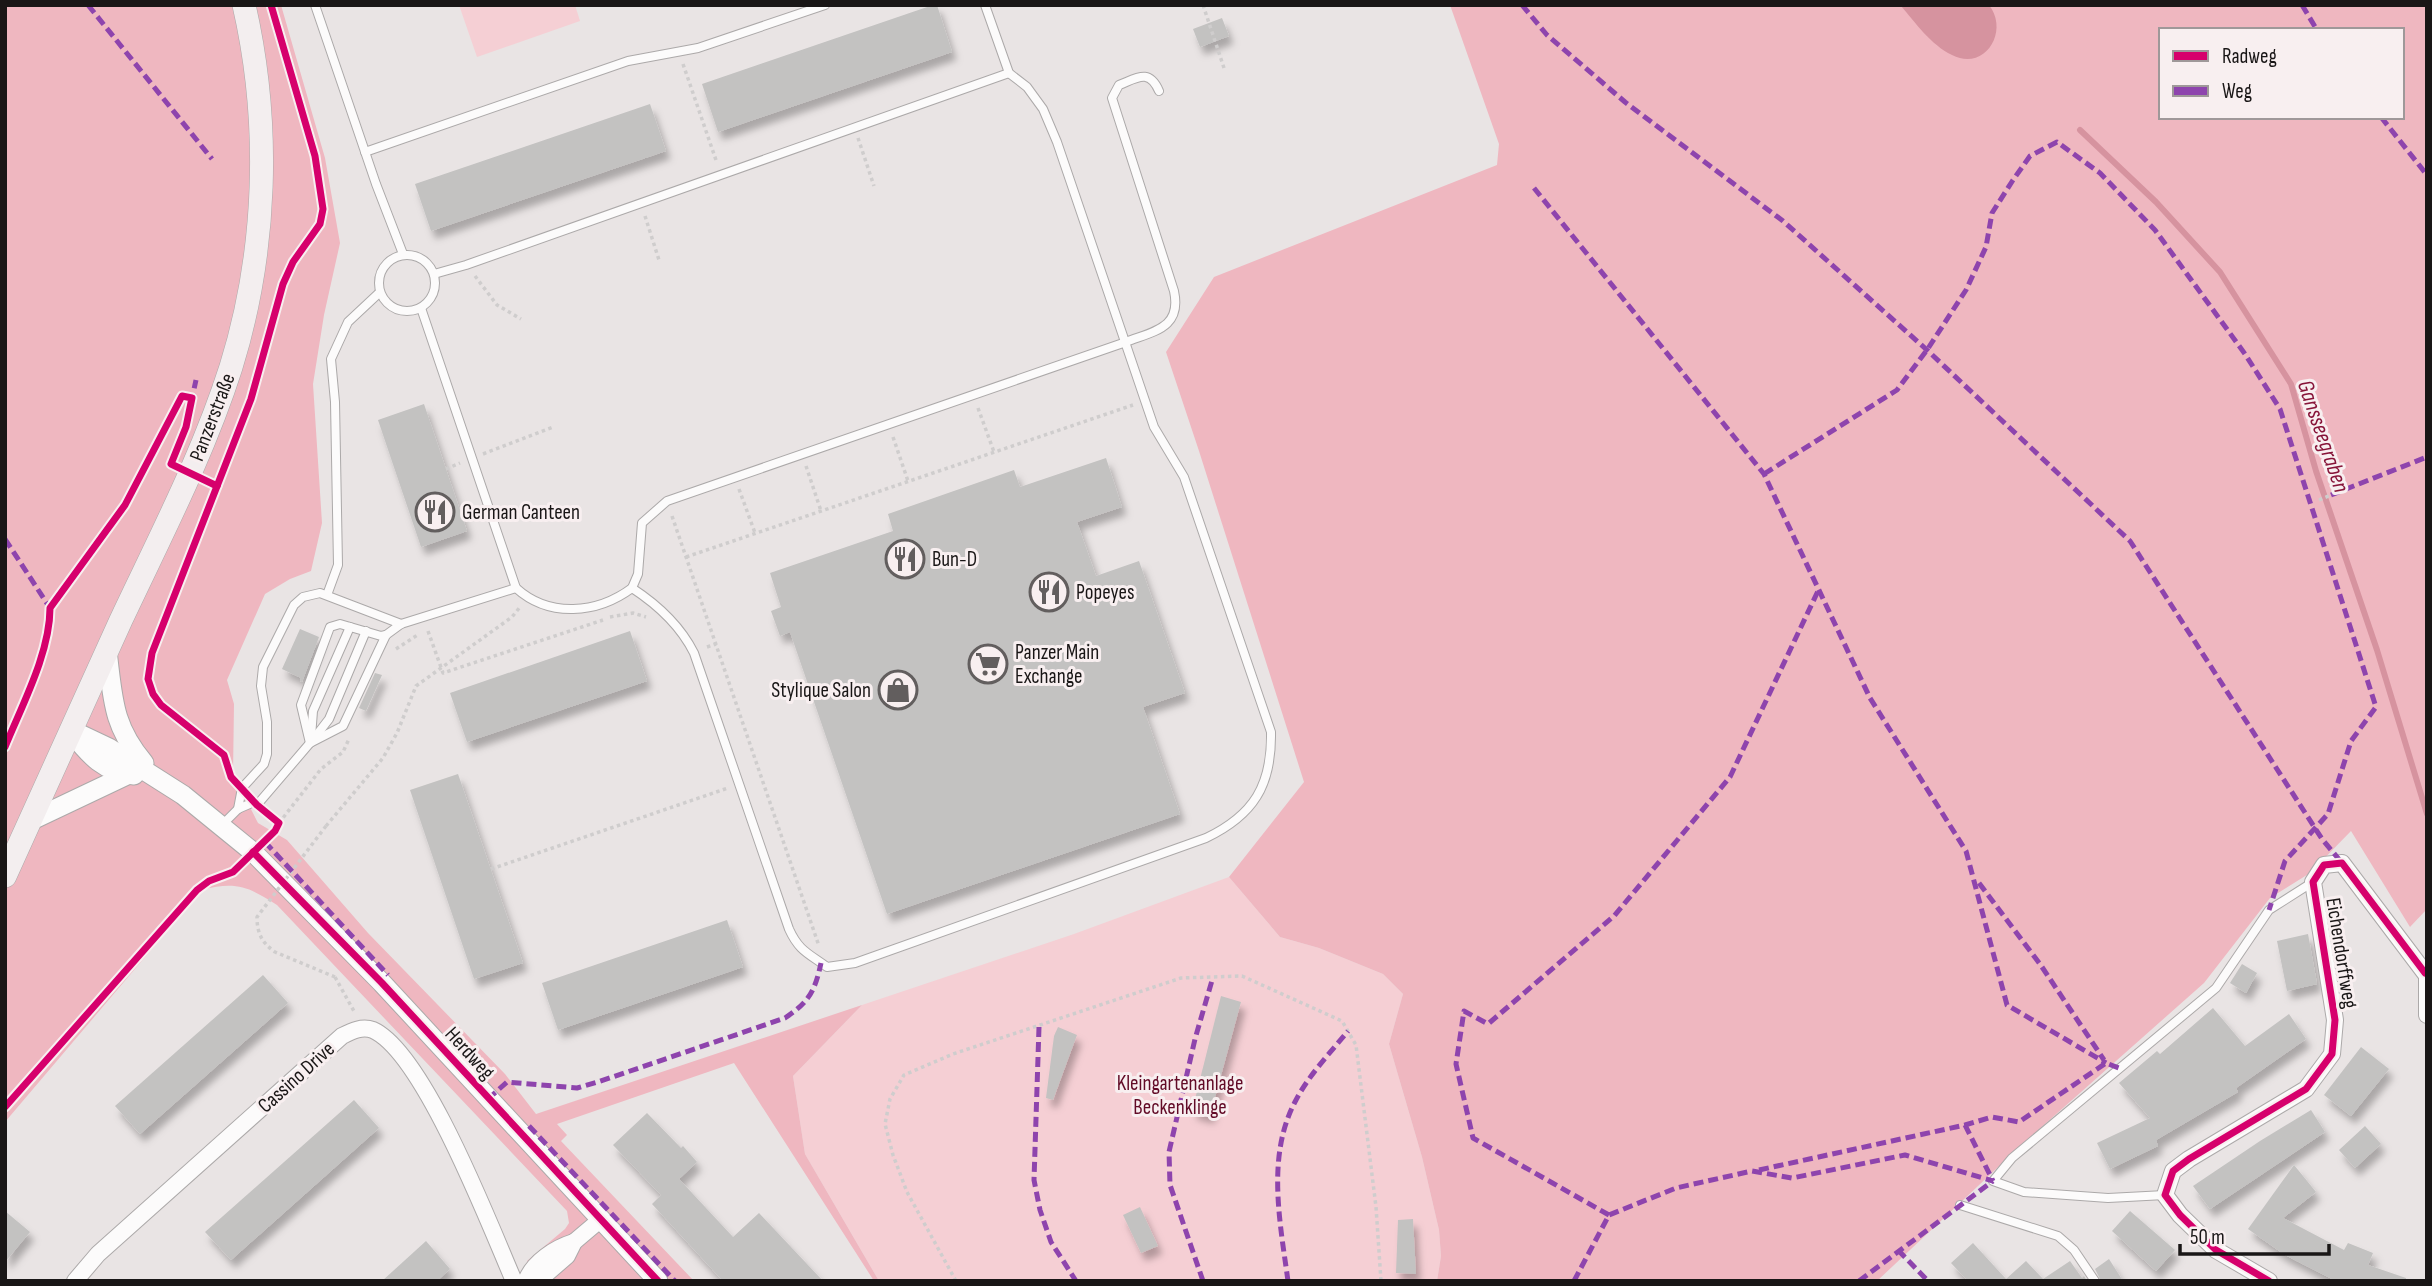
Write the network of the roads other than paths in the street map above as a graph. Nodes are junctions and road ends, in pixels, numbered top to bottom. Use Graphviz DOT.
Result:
graph roads {
  1 [pos="244,5"];
  2 [pos="315,5"];
  3 [pos="825,5"];
  4 [pos="985,5"];
  5 [pos="1009,73"];
  6 [pos="1159,91"];
  7 [pos="366,152"];
  8 [pos="403,254"];
  9 [pos="434,274"];
  10 [pos="379,293"];
  11 [pos="421,308"];
  12 [pos="1126,342"];
  13 [pos="516,588"];
  14 [pos="632,588"];
  15 [pos="327,595"];
  16 [pos="401,624"];
  17 [pos="350,626"];
  18 [pos="366,631"];
  19 [pos="386,635"];
  20 [pos="107,651"];
  21 [pos="71,730"];
  22 [pos="310,743"];
  23 [pos="127,775"];
  24 [pos="156,778"];
  25 [pos="238,809"];
  26 [pos="30,821"];
  27 [pos="222,825"];
  28 [pos="5,876"];
  29 [pos="2313,882"];
  30 [pos="2426,972"];
  31 [pos="2427,1015"];
  32 [pos="2165,1195"];
  33 [pos="1960,1205"];
  34 [pos="602,1214"];
  35 [pos="574,1242"];
  36 [pos="75,1281"];
  37 [pos="514,1281"];
  38 [pos="526,1281"];
  39 [pos="538,1281"];
  40 [pos="658,1281"];
  41 [pos="2095,1281"];
  42 [pos="2269,1281"];
  1 -- 20 [label="main road, Panzerstraße"];
  2 -- 7 [label="lane"];
  3 -- 7 [label="lane"];
  4 -- 5 [label="lane"];
  5 -- 9 [label="lane"];
  5 -- 12 [label="lane"];
  6 -- 12 [label="lane"];
  7 -- 8 [label="lane"];
  8 -- 9 [label="lane"];
  8 -- 10 [label="lane"];
  9 -- 11 [label="lane"];
  10 -- 11 [label="lane"];
  10 -- 15 [label="lane"];
  11 -- 13 [label="lane"];
  12 -- 14 [label="lane"];
  12 -- 14 [label="lane"];
  13 -- 14 [label="lane"];
  13 -- 16 [label="lane"];
  15 -- 16 [label="lane"];
  15 -- 25 [label="lane"];
  16 -- 19 [label="lane"];
  17 -- 18 [label="lane"];
  17 -- 22 [label="lane"];
  17 -- 22 [label="lane"];
  18 -- 19 [label="lane"];
  18 -- 22 [label="lane"];
  19 -- 22 [label="lane"];
  20 -- 21 [label="main road, Panzerstraße"];
  20 -- 24 [label="street"];
  21 -- 23 [label="street"];
  21 -- 24 [label="street, Herdweg"];
  21 -- 26 [label="main road, Panzerstraße"];
  22 -- 25 [label="lane"];
  23 -- 24 [label="street"];
  23 -- 26 [label="street"];
  24 -- 27 [label="street, Herdweg"];
  25 -- 27 [label="lane"];
  26 -- 28 [label="main road, Panzerstraße"];
  27 -- 34 [label="street, Herdweg"];
  29 -- 30 [label="street, Eichendorffweg"];
  29 -- 32 [label="street, Eichendorffweg"];
  29 -- 32 [label="lane"];
  30 -- 31 [label="street"];
  32 -- 42 [label="street"];
  33 -- 41 [label="lane"];
  34 -- 35 [label="street"];
  34 -- 40 [label="street, Herdweg"];
  35 -- 38 [label="street"];
  35 -- 39 [label="street"];
  36 -- 37 [label="street, Cassino Drive"];
}
